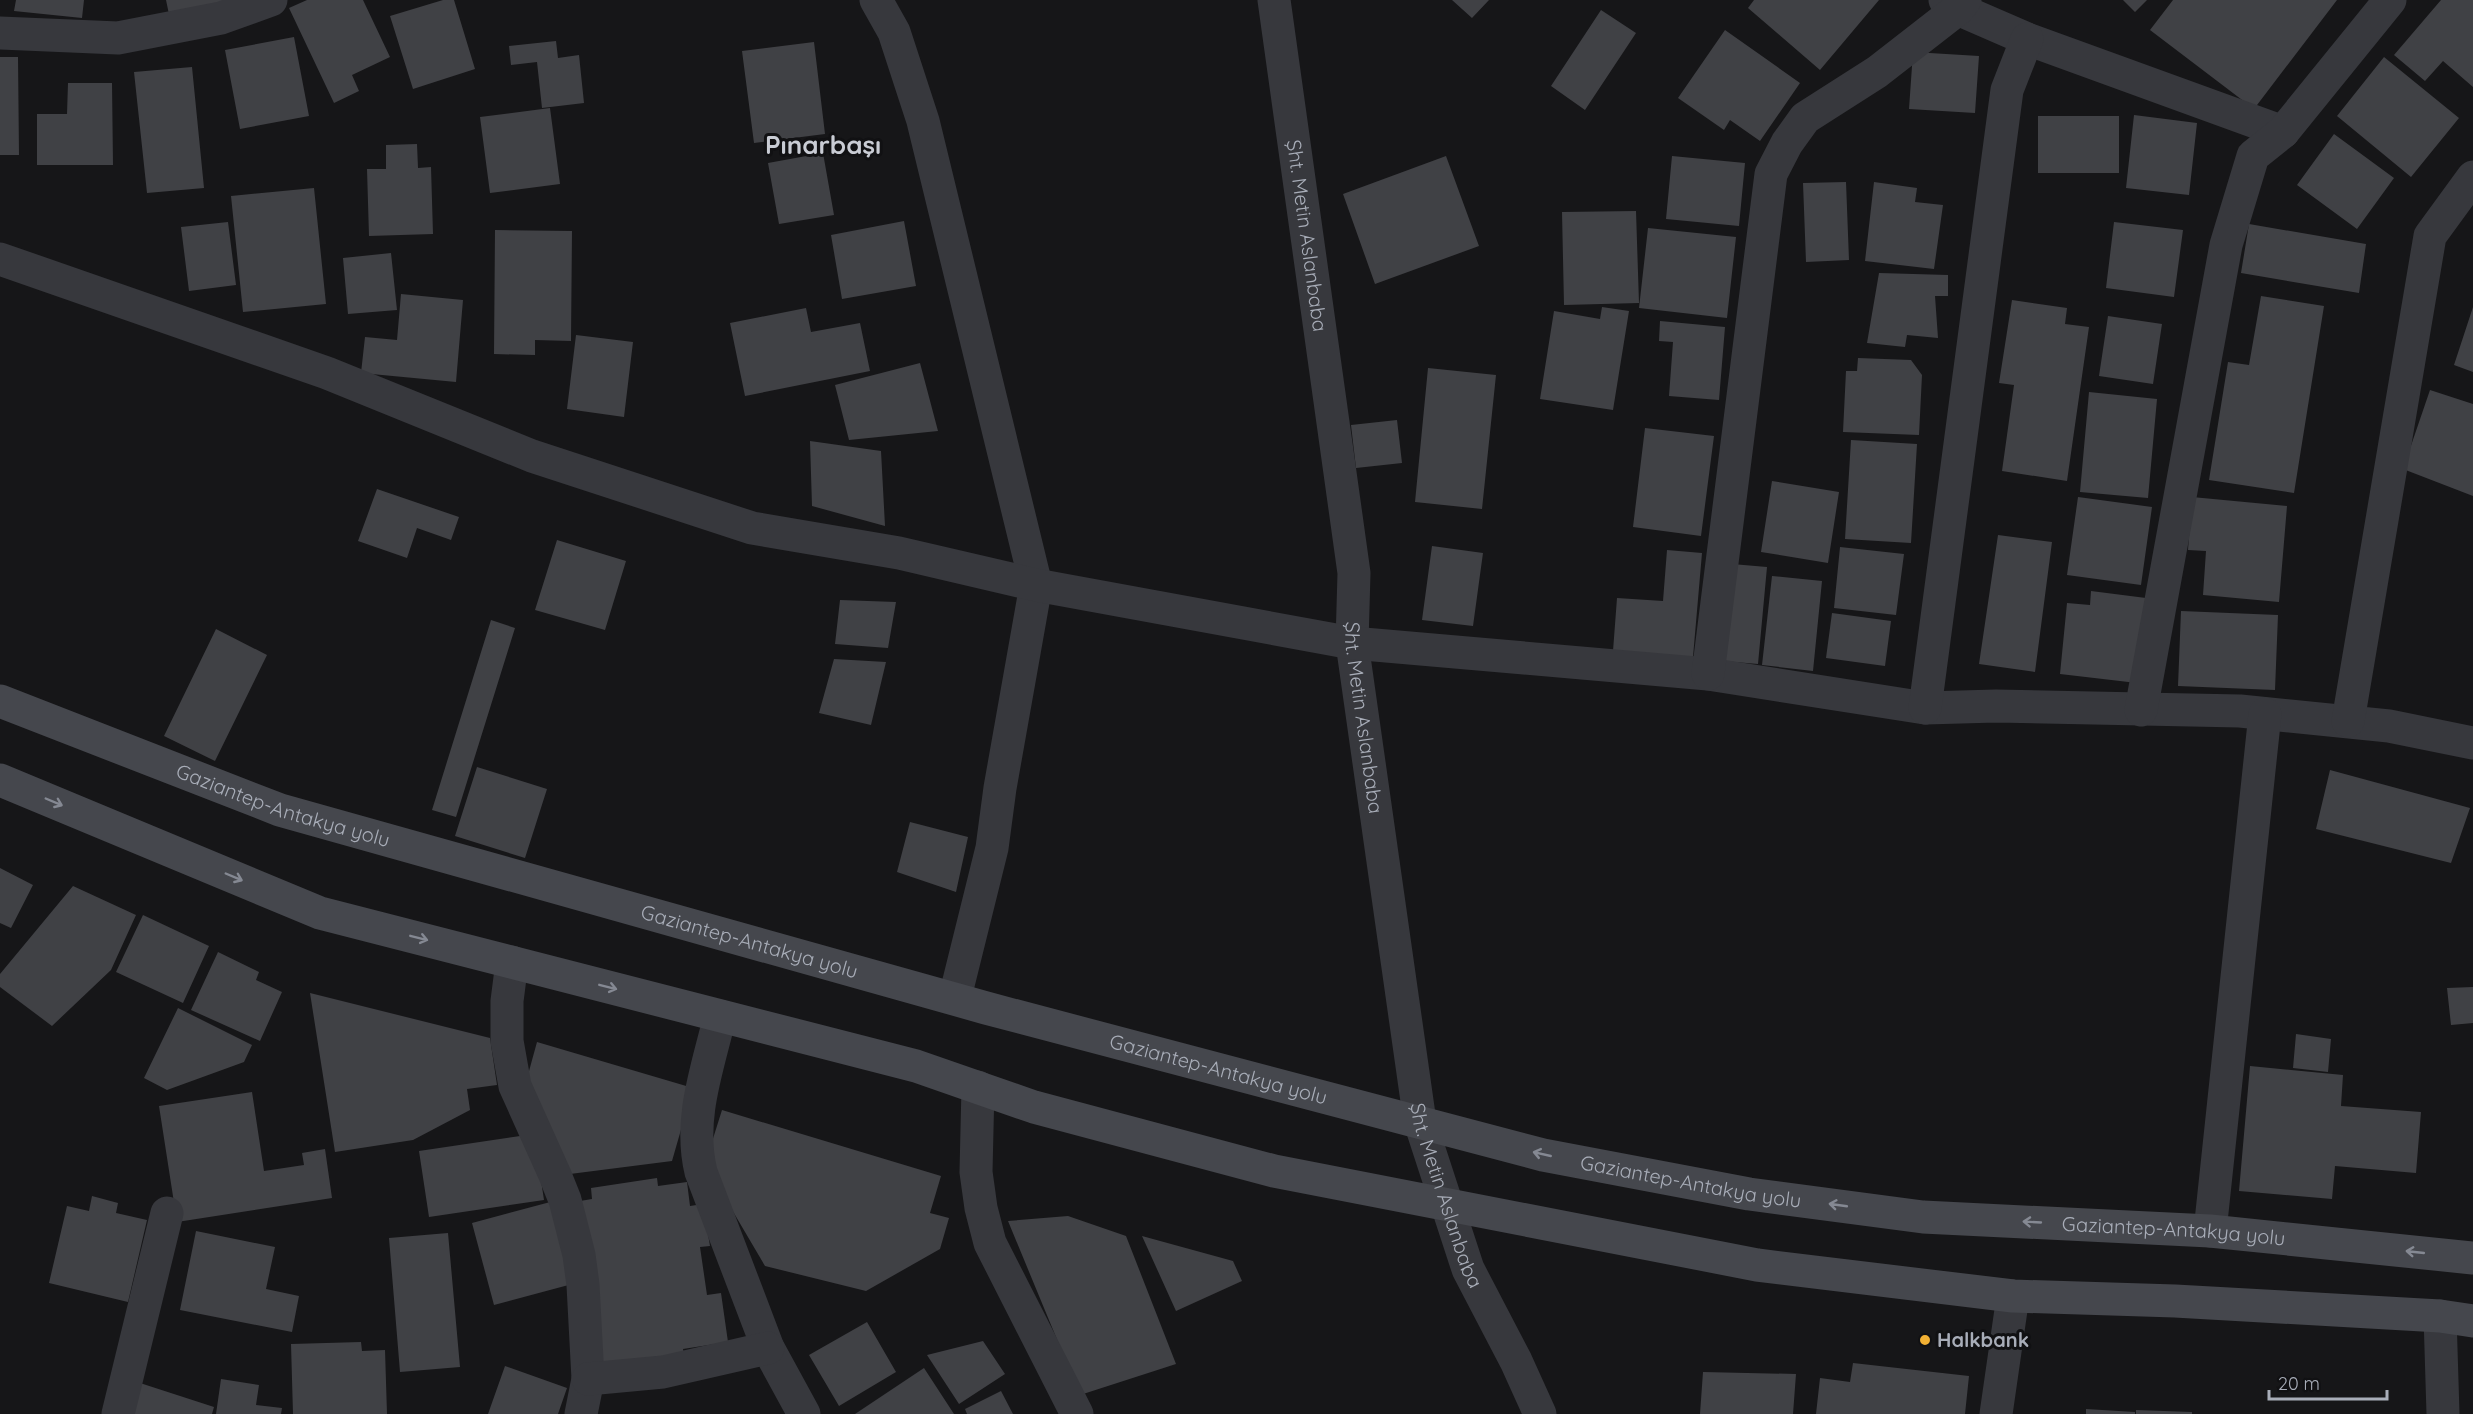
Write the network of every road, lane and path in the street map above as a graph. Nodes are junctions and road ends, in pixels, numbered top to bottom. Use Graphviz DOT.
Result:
graph roads {
  1 [pos="271,0"];
  2 [pos="876,0"];
  3 [pos="2390,0"];
  4 [pos="1956,3"];
  5 [pos="1280,6"];
  6 [pos="0,33"];
  7 [pos="2027,39"];
  8 [pos="2283,132"];
  9 [pos="2473,177"];
  10 [pos="0,259"];
  11 [pos="1036,585"];
  12 [pos="1352,643"];
  13 [pos="1708,675"];
  14 [pos="0,701"];
  15 [pos="1925,708"];
  16 [pos="2141,710"];
  17 [pos="2265,714"];
  18 [pos="2348,722"];
  19 [pos="2473,743"];
  20 [pos="0,780"];
  21 [pos="512,962"];
  22 [pos="955,998"];
  23 [pos="720,1016"];
  24 [pos="978,1087"];
  25 [pos="1420,1122"];
  26 [pos="1448,1205"];
  27 [pos="167,1213"];
  28 [pos="2210,1231"];
  29 [pos="2473,1258"];
  30 [pos="2013,1296"];
  31 [pos="2440,1316"];
  32 [pos="2473,1321"];
  33 [pos="768,1348"];
  34 [pos="588,1379"];
  35 [pos="118,1414"];
  36 [pos="581,1414"];
  37 [pos="804,1414"];
  38 [pos="1077,1414"];
  39 [pos="1540,1414"];
  40 [pos="1996,1414"];
  41 [pos="2443,1414"];
  1 -- 6 [label="street"];
  2 -- 11 [label="street"];
  3 -- 8 [label="street"];
  4 -- 7 [label="street"];
  4 -- 13 [label="street"];
  5 -- 12 [label="street, Şht. Metin Aslanbaba"];
  7 -- 8 [label="street"];
  7 -- 15 [label="street"];
  8 -- 16 [label="street"];
  9 -- 18 [label="street"];
  10 -- 11 [label="street"];
  11 -- 12 [label="street"];
  11 -- 22 [label="street"];
  12 -- 13 [label="street"];
  12 -- 25 [label="street, Şht. Metin Aslanbaba"];
  13 -- 15 [label="street"];
  14 -- 22 [label="main road, Gaziantep-Antakya yolu"];
  15 -- 16 [label="street"];
  16 -- 17 [label="street"];
  17 -- 18 [label="street"];
  17 -- 28 [label="street"];
  18 -- 19 [label="street"];
  20 -- 21 [label="main road, one-way"];
  21 -- 23 [label="main road, one-way"];
  21 -- 34 [label="street"];
  22 -- 25 [label="main road, Gaziantep-Antakya yolu"];
  23 -- 24 [label="main road"];
  23 -- 33 [label="street"];
  24 -- 26 [label="main road"];
  24 -- 38 [label="street"];
  25 -- 26 [label="street, Şht. Metin Aslanbaba"];
  28 -- 25 [label="main road, Gaziantep-Antakya yolu, one-way"];
  26 -- 30 [label="main road"];
  26 -- 39 [label="street, Şht. Metin Aslanbaba"];
  27 -- 35 [label="street"];
  29 -- 28 [label="main road, Gaziantep-Antakya yolu, one-way"];
  30 -- 31 [label="main road"];
  30 -- 40 [label="street"];
  31 -- 32 [label="main road"];
  31 -- 41 [label="street"];
  33 -- 34 [label="street"];
  33 -- 37 [label="street"];
  34 -- 36 [label="street"];
}
